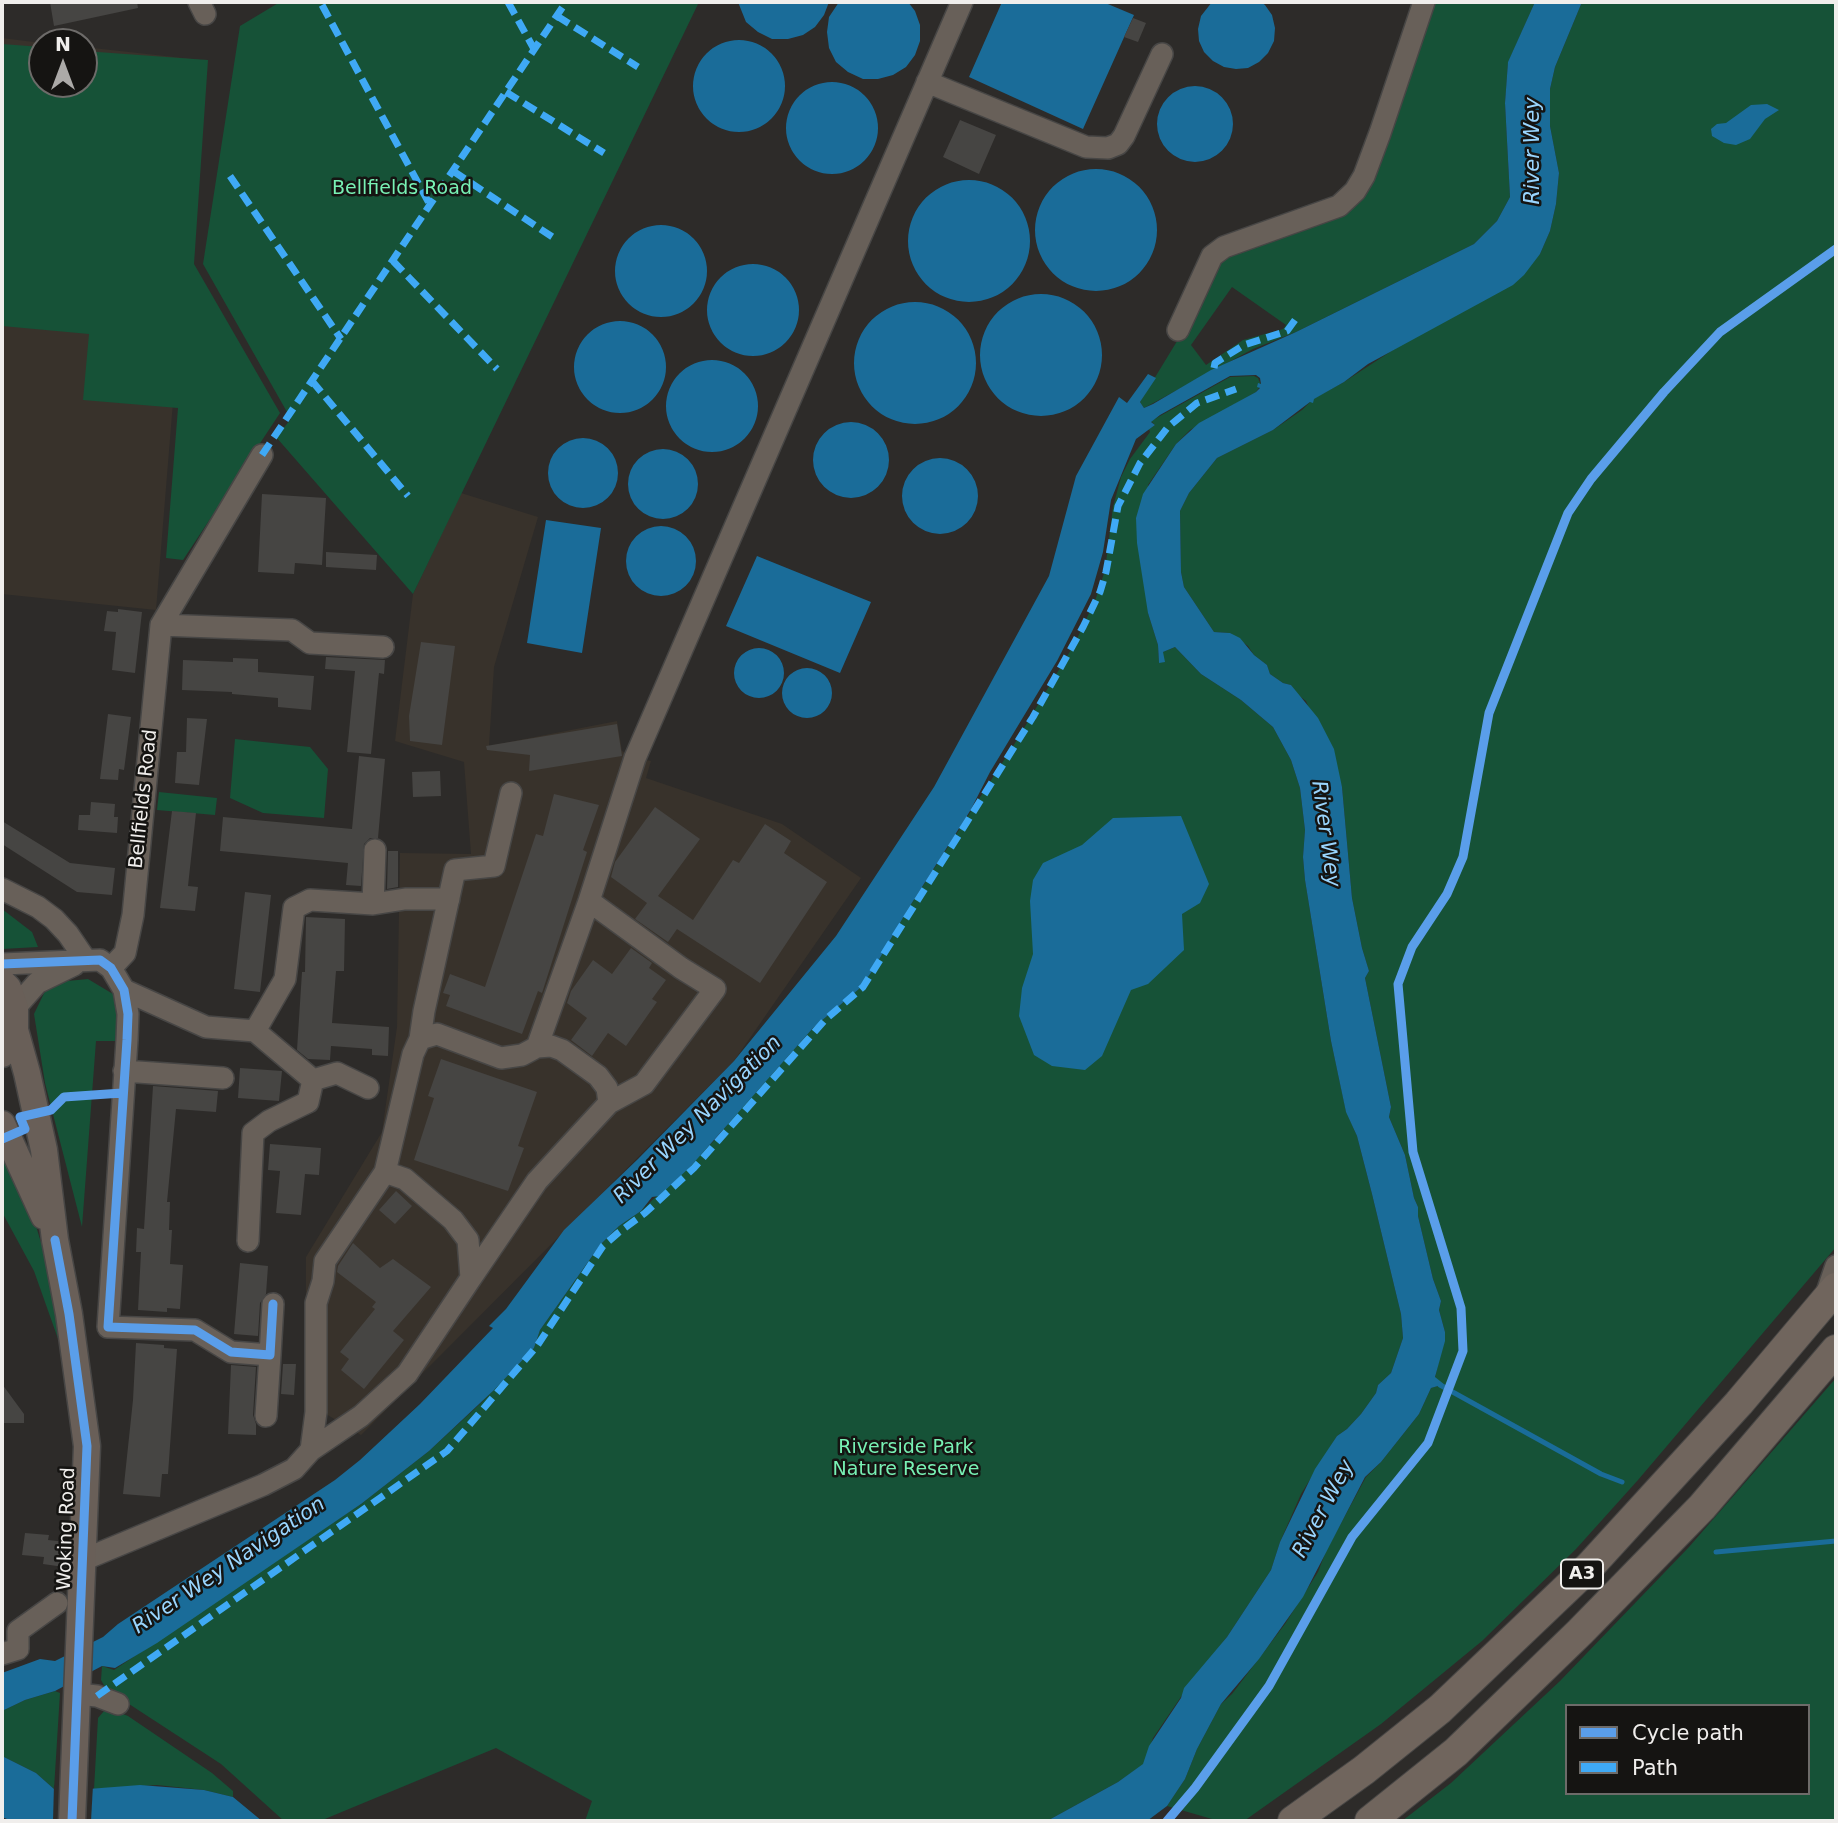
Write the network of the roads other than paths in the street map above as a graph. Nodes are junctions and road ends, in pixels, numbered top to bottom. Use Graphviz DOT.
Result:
graph roads {
  1 [pos="961,2"];
  2 [pos="1424,2"];
  3 [pos="1162,54"];
  4 [pos="927,82"];
  5 [pos="1178,330"];
  6 [pos="262,455"];
  7 [pos="161,625"];
  8 [pos="383,647"];
  9 [pos="511,793"];
  10 [pos="375,850"];
  11 [pos="2,889"];
  12 [pos="449,899"];
  13 [pos="589,901"];
  14 [pos="373,904"];
  15 [pos="85,959"];
  16 [pos="2,964"];
  17 [pos="111,968"];
  18 [pos="2,982"];
  19 [pos="124,990"];
  20 [pos="15,1019"];
  21 [pos="255,1031"];
  22 [pos="421,1039"];
  23 [pos="537,1047"];
  24 [pos="2,1054"];
  25 [pos="124,1072"];
  26 [pos="223,1079"];
  27 [pos="313,1080"];
  28 [pos="368,1088"];
  29 [pos="609,1103"];
  30 [pos="2,1124"];
  31 [pos="386,1172"];
  32 [pos="55,1240"];
  33 [pos="248,1241"];
  34 [pos="1836,1266"];
  35 [pos="471,1278"];
  36 [pos="1830,1296"];
  37 [pos="273,1304"];
  38 [pos="1836,1350"];
  39 [pos="270,1355"];
  40 [pos="266,1416"];
  41 [pos="311,1450"];
  42 [pos="83,1560"];
  43 [pos="57,1603"];
  44 [pos="2,1654"];
  45 [pos="78,1690"];
  46 [pos="118,1704"];
  47 [pos="72,1821"];
  48 [pos="1293,1821"];
  49 [pos="1370,1821"];
  1 -- 4 [label="street"];
  2 -- 5 [label="street"];
  3 -- 4 [label="street"];
  4 -- 13 [label="street"];
  6 -- 7 [label="street"];
  7 -- 8 [label="street"];
  7 -- 17 [label="street, Bellfields Road"];
  9 -- 12 [label="street"];
  10 -- 14 [label="street"];
  11 -- 15 [label="street"];
  12 -- 14 [label="street"];
  12 -- 22 [label="street"];
  13 -- 23 [label="street"];
  13 -- 29 [label="street"];
  14 -- 21 [label="street"];
  15 -- 16 [label="street"];
  15 -- 17 [label="street"];
  15 -- 20 [label="street"];
  17 -- 19 [label="street"];
  18 -- 20 [label="main road, Woking Road"];
  19 -- 21 [label="street"];
  19 -- 25 [label="street"];
  20 -- 24 [label="main road"];
  20 -- 32 [label="main road, Woking Road"];
  21 -- 27 [label="street"];
  22 -- 23 [label="street"];
  22 -- 31 [label="street"];
  23 -- 29 [label="street"];
  25 -- 26 [label="street"];
  25 -- 39 [label="street"];
  27 -- 28 [label="street"];
  27 -- 33 [label="street"];
  29 -- 35 [label="street"];
  30 -- 32 [label="main road, Woking Road"];
  31 -- 35 [label="street"];
  31 -- 41 [label="street"];
  32 -- 42 [label="main road, Woking Road"];
  34 -- 36 [label="street"];
  35 -- 41 [label="street"];
  36 -- 48 [label="highway, A3"];
  37 -- 39 [label="street"];
  38 -- 49 [label="highway, A3"];
  39 -- 40 [label="street"];
  41 -- 42 [label="street"];
  42 -- 45 [label="main road, Woking Road"];
  43 -- 44 [label="street"];
  45 -- 46 [label="street"];
  45 -- 47 [label="main road, Woking Road"];
}
